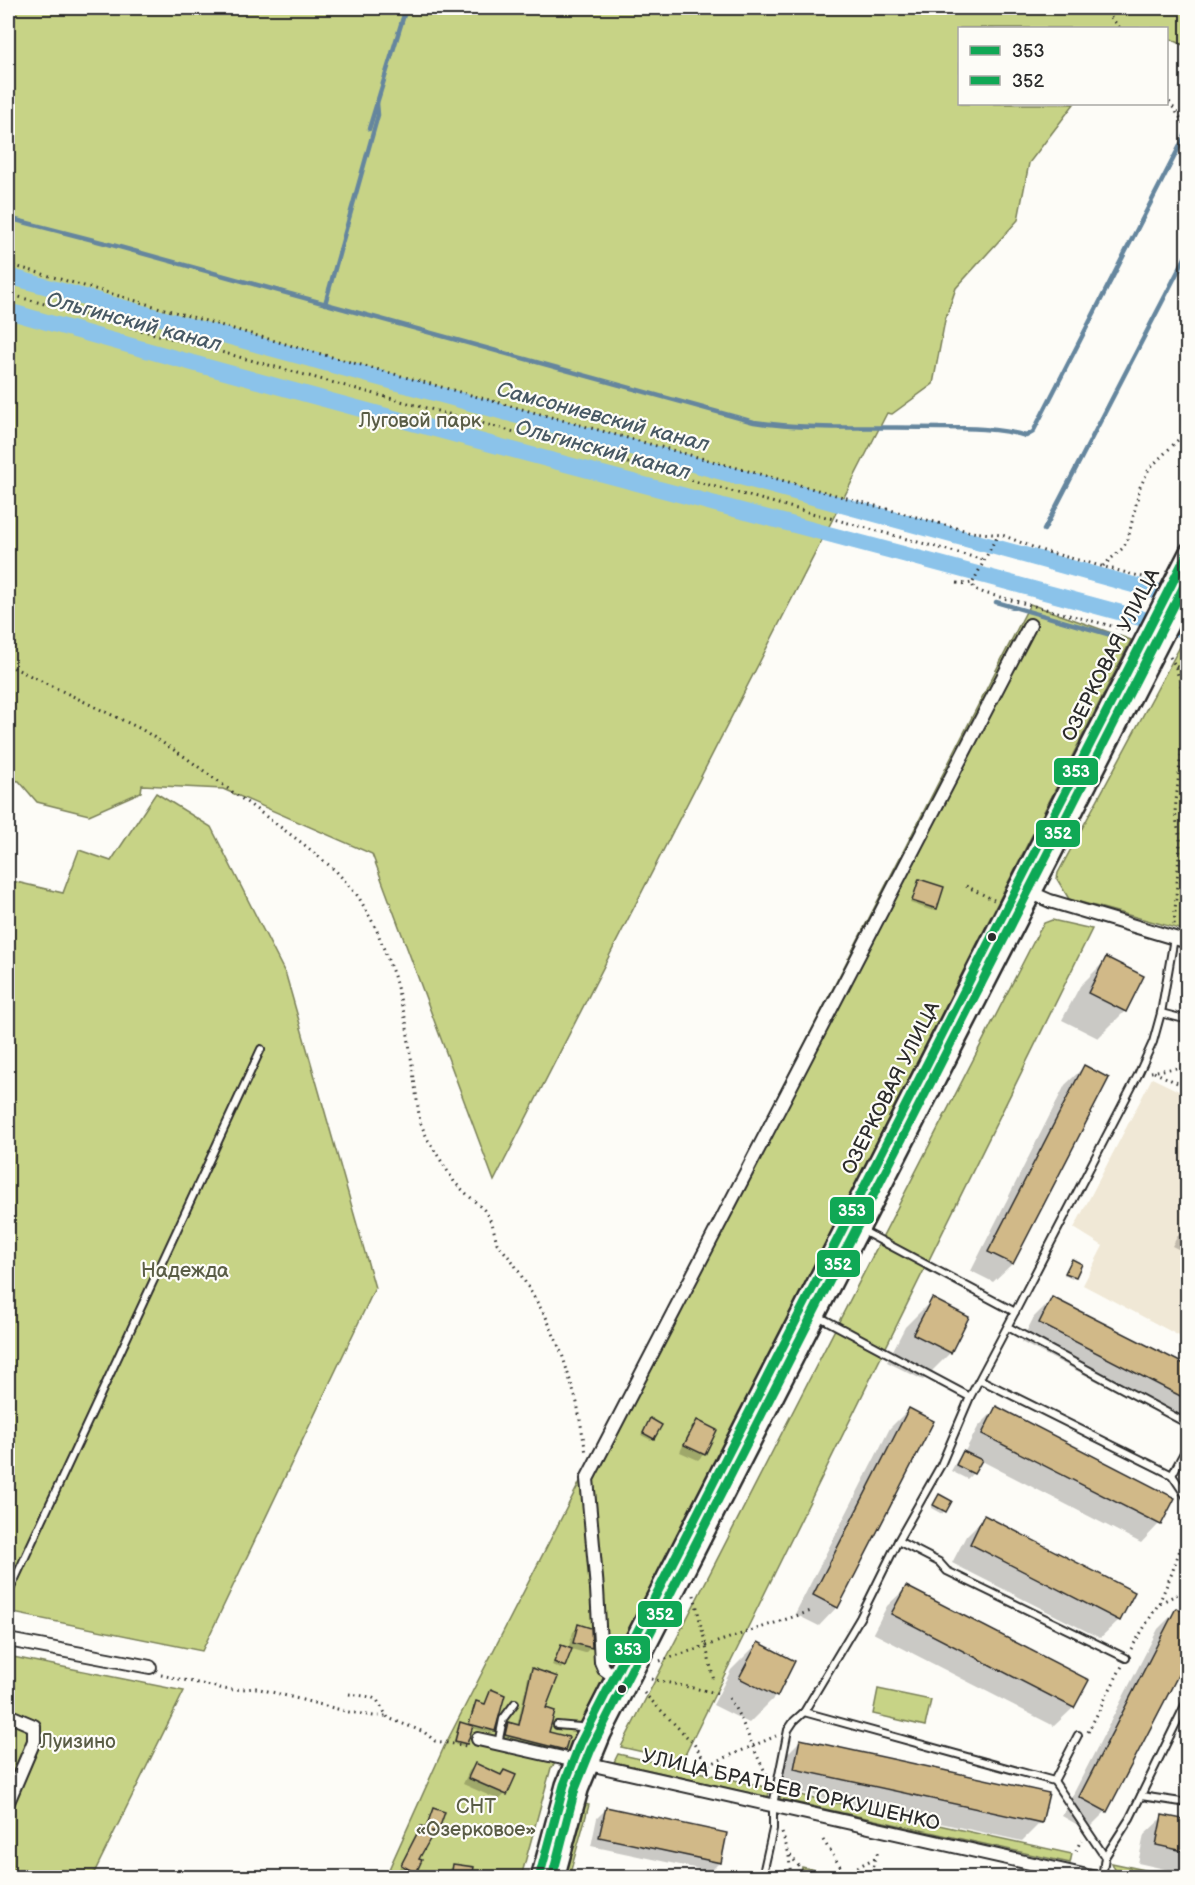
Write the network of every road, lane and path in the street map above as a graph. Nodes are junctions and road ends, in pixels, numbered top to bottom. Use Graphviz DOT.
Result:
graph roads {
  1 [pos="1103,8"];
  2 [pos="1119,27"];
  3 [pos="1168,99"];
  4 [pos="1188,129"];
  5 [pos="8,264"];
  6 [pos="8,294"];
  7 [pos="1188,430"];
  8 [pos="997,536"];
  9 [pos="1188,551"];
  10 [pos="984,560"];
  11 [pos="1103,566"];
  12 [pos="1160,581"];
  13 [pos="957,583"];
  14 [pos="972,583"];
  15 [pos="1188,590"];
  16 [pos="1030,625"];
  17 [pos="1139,637"];
  18 [pos="1163,649"];
  19 [pos="8,665"];
  20 [pos="1175,665"];
  21 [pos="1188,678"];
  22 [pos="966,886"];
  23 [pos="1016,886"];
  24 [pos="1031,893"];
  25 [pos="996,901"];
  26 [pos="1174,938"];
  27 [pos="1188,942"];
  28 [pos="1161,1013"];
  29 [pos="1188,1020"];
  30 [pos="261,1049"];
  31 [pos="1188,1065"];
  32 [pos="1153,1072"];
  33 [pos="1138,1075"];
  34 [pos="1188,1088"];
  35 [pos="853,1226"];
  36 [pos="802,1308"];
  37 [pos="1015,1312"];
  38 [pos="817,1315"];
  39 [pos="1008,1327"];
  40 [pos="981,1380"];
  41 [pos="970,1397"];
  42 [pos="1188,1424"];
  43 [pos="1188,1445"];
  44 [pos="1172,1475"];
  45 [pos="587,1479"];
  46 [pos="1188,1499"];
  47 [pos="1188,1526"];
  48 [pos="898,1541"];
  49 [pos="1188,1589"];
  50 [pos="8,1594"];
  51 [pos="694,1595"];
  52 [pos="1159,1603"];
  53 [pos="811,1611"];
  54 [pos="8,1640"];
  55 [pos="705,1647"];
  56 [pos="1126,1658"];
  57 [pos="660,1661"];
  58 [pos="150,1667"];
  59 [pos="614,1676"];
  60 [pos="651,1679"];
  61 [pos="714,1681"];
  62 [pos="644,1693"];
  63 [pos="349,1694"];
  64 [pos="721,1694"];
  65 [pos="729,1698"];
  66 [pos="1187,1702"];
  67 [pos="516,1703"];
  68 [pos="804,1712"];
  69 [pos="8,1715"];
  70 [pos="386,1716"];
  71 [pos="557,1725"];
  72 [pos="588,1730"];
  73 [pos="789,1730"];
  74 [pos="1078,1735"];
  75 [pos="478,1739"];
  76 [pos="498,1744"];
  77 [pos="752,1746"];
  78 [pos="573,1761"];
  79 [pos="590,1765"];
  80 [pos="1054,1781"];
  81 [pos="777,1786"];
  82 [pos="1141,1796"];
  83 [pos="8,1802"];
  84 [pos="1188,1803"];
  85 [pos="773,1805"];
  86 [pos="782,1831"];
  87 [pos="823,1840"];
  88 [pos="878,1852"];
  89 [pos="789,1854"];
  90 [pos="1105,1857"];
  91 [pos="875,1858"];
  92 [pos="847,1872"];
  93 [pos="1088,1877"];
  94 [pos="539,1878"];
  95 [pos="556,1878"];
  96 [pos="762,1878"];
  97 [pos="791,1878"];
  98 [pos="809,1878"];
  99 [pos="836,1878"];
  100 [pos="850,1878"];
  101 [pos="871,1878"];
  102 [pos="1102,1878"];
  1 -- 2 [label="path"];
  3 -- 4 [label="path"];
  5 -- 11 [label="path"];
  6 -- 10 [label="path"];
  7 -- 11 [label="path"];
  8 -- 10 [label="path"];
  9 -- 17 [label="street, ОЗЕРКОВАЯ УЛИЦА"];
  10 -- 14 [label="path"];
  11 -- 12 [label="path"];
  13 -- 14 [label="path"];
  14 -- 17 [label="path"];
  15 -- 18 [label="street, ОЗЕРКОВАЯ УЛИЦА"];
  16 -- 45 [label="street"];
  17 -- 23 [label="street, ОЗЕРКОВАЯ УЛИЦА"];
  18 -- 20 [label="path"];
  18 -- 24 [label="street, ОЗЕРКОВАЯ УЛИЦА"];
  19 -- 45 [label="path"];
  20 -- 21 [label="path"];
  20 -- 26 [label="path"];
  22 -- 25 [label="path"];
  23 -- 24 [label="street"];
  23 -- 35 [label="street, ОЗЕРКОВАЯ УЛИЦА"];
  24 -- 26 [label="street"];
  24 -- 35 [label="street, ОЗЕРКОВАЯ УЛИЦА"];
  26 -- 27 [label="street"];
  26 -- 28 [label="lane"];
  28 -- 29 [label="lane"];
  28 -- 33 [label="lane"];
  30 -- 50 [label="lane"];
  31 -- 32 [label="path"];
  32 -- 33 [label="path"];
  32 -- 34 [label="path"];
  33 -- 37 [label="lane"];
  35 -- 36 [label="street, ОЗЕРКОВАЯ УЛИЦА"];
  35 -- 37 [label="lane"];
  35 -- 38 [label="street, ОЗЕРКОВАЯ УЛИЦА"];
  36 -- 38 [label="lane"];
  36 -- 59 [label="street, ОЗЕРКОВАЯ УЛИЦА"];
  37 -- 39 [label="lane"];
  38 -- 41 [label="lane"];
  38 -- 79 [label="street, ОЗЕРКОВАЯ УЛИЦА"];
  39 -- 40 [label="lane"];
  39 -- 42 [label="lane"];
  40 -- 41 [label="lane"];
  40 -- 44 [label="lane"];
  41 -- 48 [label="lane"];
  43 -- 44 [label="lane"];
  44 -- 46 [label="lane"];
  45 -- 59 [label="street"];
  47 -- 52 [label="path"];
  48 -- 56 [label="lane"];
  48 -- 68 [label="lane"];
  49 -- 52 [label="path"];
  51 -- 55 [label="path"];
  52 -- 56 [label="path"];
  53 -- 55 [label="path"];
  54 -- 58 [label="street"];
  55 -- 57 [label="path"];
  55 -- 61 [label="path"];
  56 -- 74 [label="path"];
  58 -- 70 [label="path"];
  59 -- 72 [label="street, ОЗЕРКОВАЯ УЛИЦА"];
  60 -- 64 [label="path"];
  62 -- 77 [label="path"];
  63 -- 70 [label="path"];
  65 -- 77 [label="path"];
  66 -- 82 [label="lane"];
  67 -- 76 [label="lane"];
  68 -- 73 [label="lane"];
  68 -- 80 [label="lane"];
  69 -- 83 [label="street"];
  70 -- 75 [label="path"];
  71 -- 72 [label="lane"];
  72 -- 78 [label="street, ОЗЕРКОВАЯ УЛИЦА"];
  73 -- 77 [label="path"];
  73 -- 81 [label="lane"];
  74 -- 80 [label="lane"];
  75 -- 76 [label="street, УЛИЦА БРАТЬЕВ ГОРКУШЕНКО"];
  76 -- 78 [label="street, УЛИЦА БРАТЬЕВ ГОРКУШЕНКО"];
  77 -- 81 [label="path"];
  78 -- 79 [label="street, УЛИЦА БРАТЬЕВ ГОРКУШЕНКО"];
  78 -- 94 [label="street, ОЗЕРКОВАЯ УЛИЦА"];
  79 -- 85 [label="street, УЛИЦА БРАТЬЕВ ГОРКУШЕНКО"];
  79 -- 95 [label="street, ОЗЕРКОВАЯ УЛИЦА"];
  80 -- 90 [label="lane"];
  81 -- 85 [label="lane"];
  82 -- 84 [label="lane"];
  82 -- 90 [label="lane"];
  85 -- 93 [label="street, УЛИЦА БРАТЬЕВ ГОРКУШЕНКО"];
  85 -- 96 [label="lane"];
  86 -- 89 [label="path"];
  87 -- 92 [label="path"];
  88 -- 91 [label="path"];
  89 -- 97 [label="path"];
  89 -- 98 [label="path"];
  90 -- 102 [label="lane"];
  91 -- 92 [label="path"];
  91 -- 101 [label="path"];
  92 -- 99 [label="path"];
  92 -- 100 [label="path"];
}
